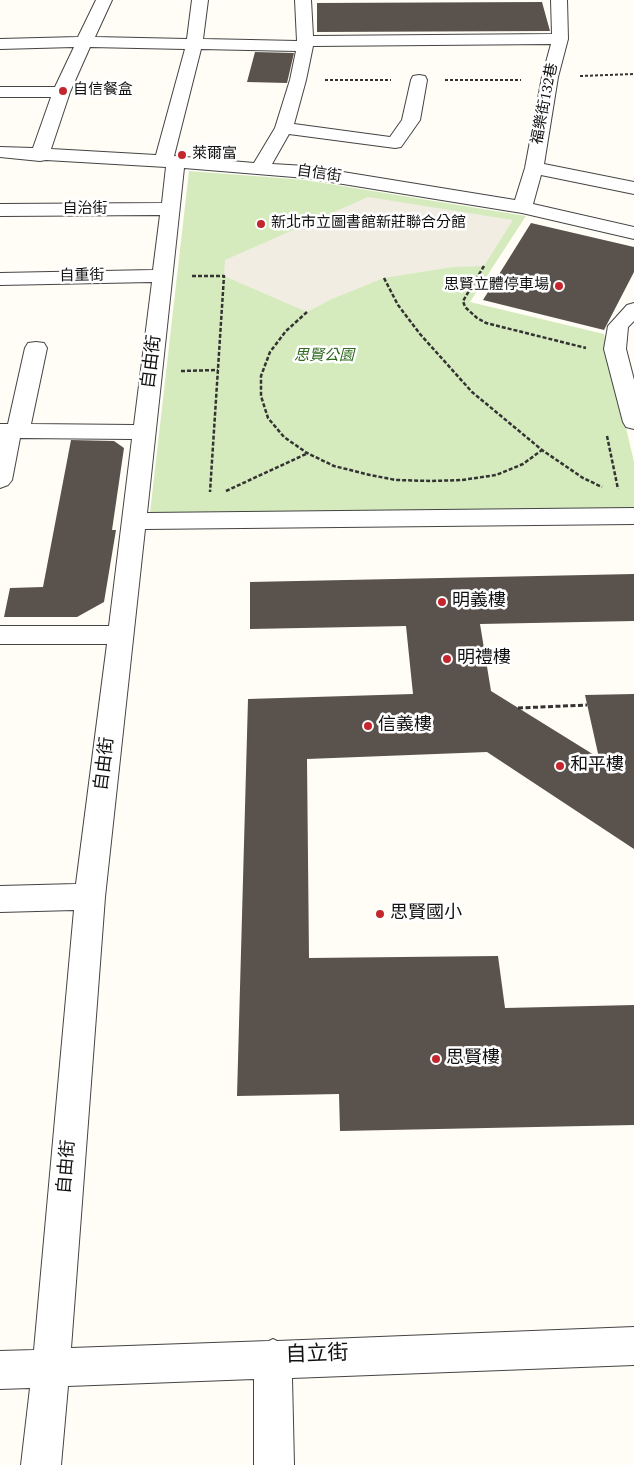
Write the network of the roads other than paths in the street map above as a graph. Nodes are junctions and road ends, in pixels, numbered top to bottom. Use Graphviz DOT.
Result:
graph roads {
  1 [pos="104,0"];
  2 [pos="200,0"];
  3 [pos="303,0"];
  4 [pos="559,0"];
  5 [pos="560,39"];
  6 [pos="85,42"];
  7 [pos="0,44"];
  8 [pos="194,44"];
  9 [pos="305,44"];
  10 [pos="419,80"];
  11 [pos="0,92"];
  12 [pos="61,92"];
  13 [pos="284,128"];
  14 [pos="0,152"];
  15 [pos="40,156"];
  16 [pos="170,161"];
  17 [pos="260,168"];
  18 [pos="534,168"];
  19 [pos="634,188"];
  20 [pos="522,207"];
  21 [pos="171,209"];
  22 [pos="0,210"];
  23 [pos="634,233"];
  24 [pos="163,276"];
  25 [pos="0,279"];
  26 [pos="634,310"];
  27 [pos="36,348"];
  28 [pos="634,422"];
  29 [pos="9,431"];
  30 [pos="145,432"];
  31 [pos="0,480"];
  32 [pos="634,516"];
  33 [pos="134,520"];
  34 [pos="0,635"];
  35 [pos="121,635"];
  36 [pos="90,898"];
  37 [pos="0,899"];
  38 [pos="634,1346"];
  39 [pos="273,1358"];
  40 [pos="51,1368"];
  41 [pos="0,1370"];
  42 [pos="41,1465"];
  43 [pos="274,1465"];
  1 -- 6 [label="street"];
  2 -- 8 [label="street, 自由街"];
  3 -- 9 [label="street"];
  4 -- 5 [label="street, 福樂街132巷"];
  5 -- 9 [label="street"];
  5 -- 18 [label="street, 福樂街132巷"];
  6 -- 7 [label="street"];
  6 -- 8 [label="street"];
  6 -- 12 [label="street"];
  8 -- 9 [label="street"];
  8 -- 16 [label="street, 自由街"];
  9 -- 13 [label="street"];
  10 -- 13 [label="street"];
  11 -- 12 [label="street"];
  12 -- 15 [label="street"];
  13 -- 17 [label="street"];
  14 -- 15 [label="street, 自信街"];
  15 -- 16 [label="street, 自信街"];
  16 -- 17 [label="street, 自信街"];
  16 -- 21 [label="street, 自由街"];
  17 -- 20 [label="street, 自信街"];
  18 -- 19 [label="street"];
  18 -- 20 [label="street, 福樂街132巷"];
  20 -- 23 [label="street, 自信街"];
  21 -- 22 [label="street, 自治街"];
  21 -- 24 [label="street, 自由街"];
  24 -- 25 [label="street, 自重街"];
  24 -- 30 [label="street, 自由街"];
  26 -- 28 [label="street"];
  27 -- 29 [label="street"];
  29 -- 30 [label="street"];
  29 -- 31 [label="street"];
  30 -- 33 [label="street, 自由街"];
  32 -- 33 [label="street"];
  33 -- 35 [label="street, 自由街"];
  34 -- 35 [label="street"];
  35 -- 36 [label="street, 自由街"];
  36 -- 37 [label="street"];
  36 -- 40 [label="street, 自由街"];
  38 -- 39 [label="street, 自立街"];
  39 -- 40 [label="street, 自立街"];
  39 -- 43 [label="street"];
  40 -- 41 [label="street, 自立街"];
  40 -- 42 [label="street, 自由街"];
}
